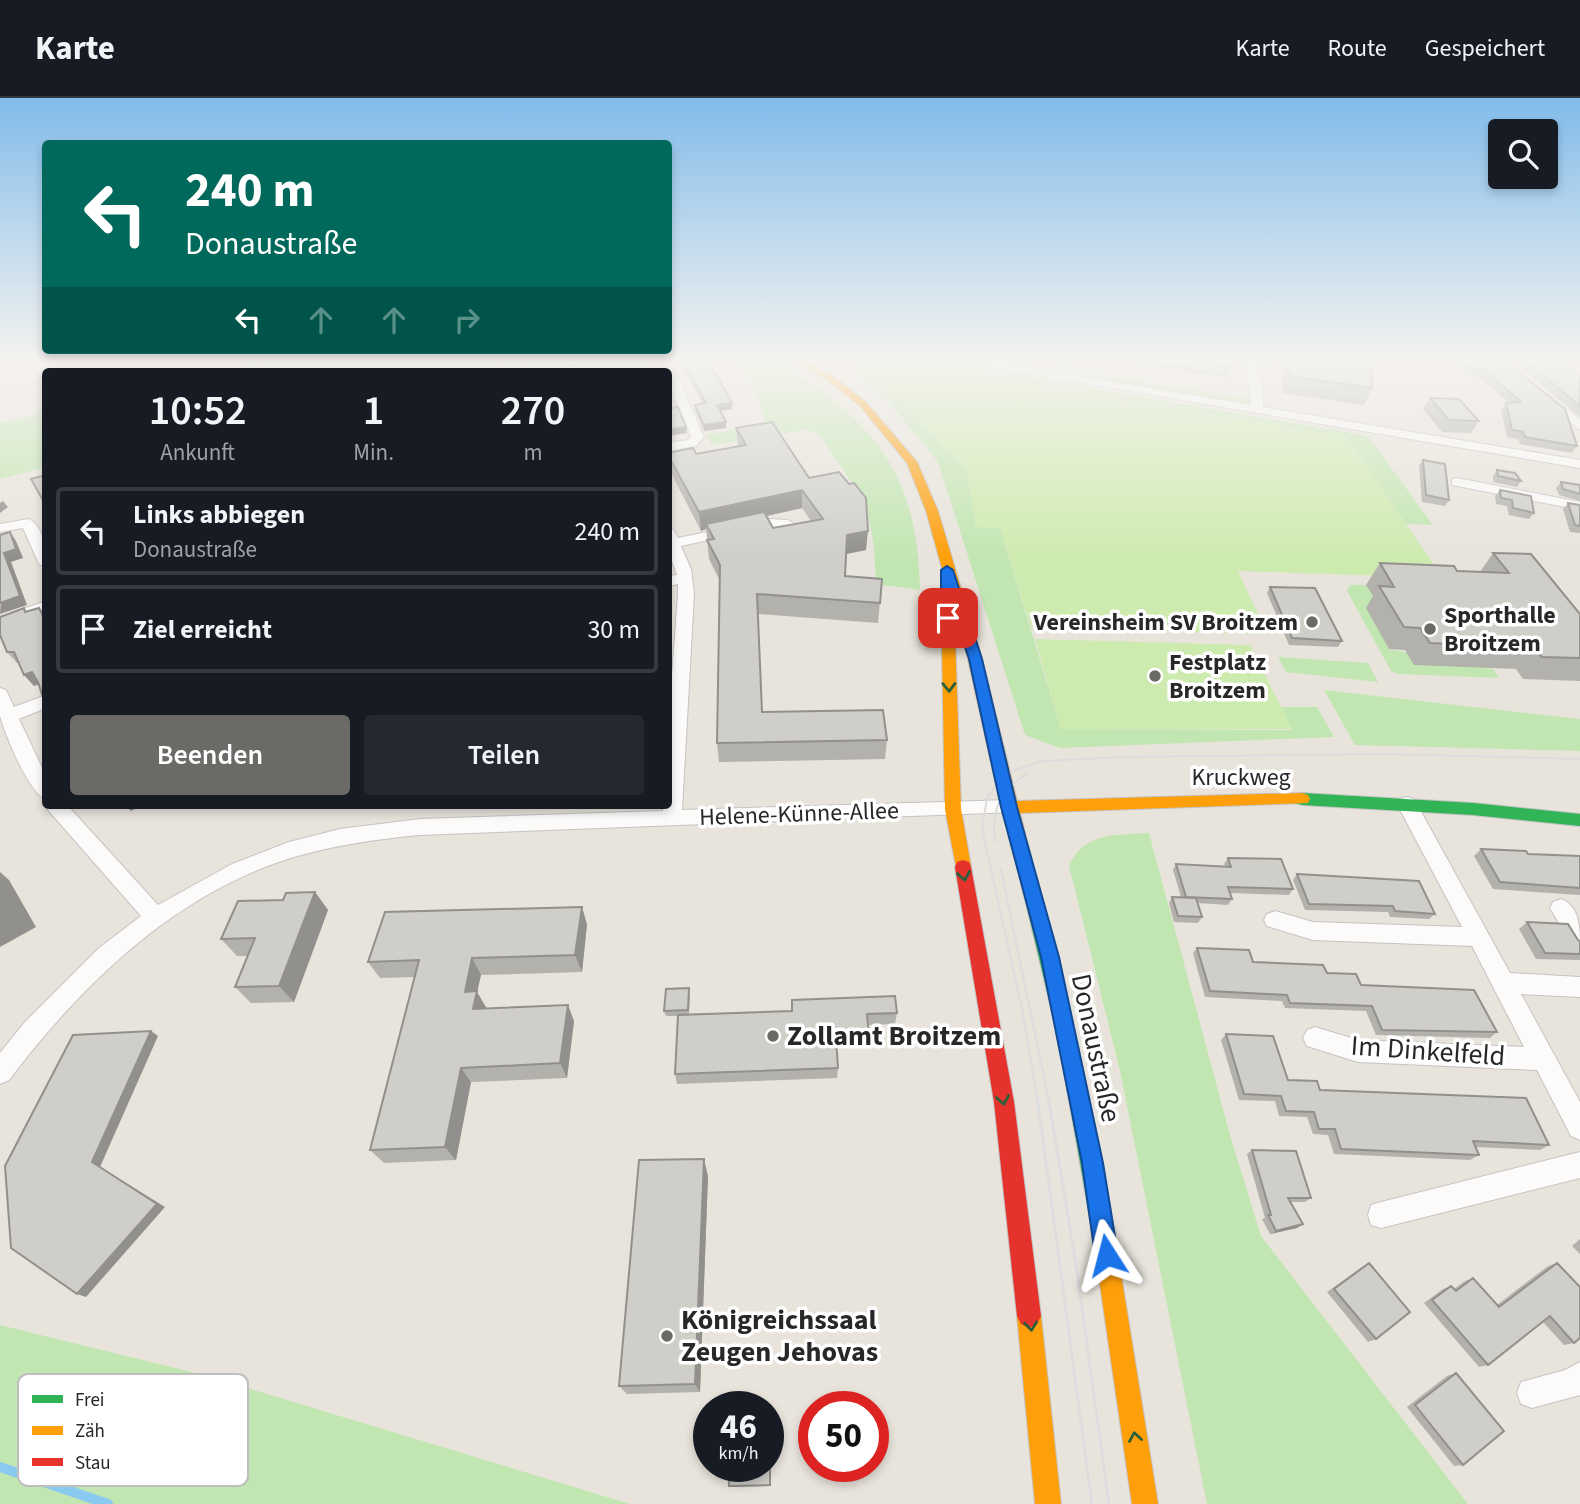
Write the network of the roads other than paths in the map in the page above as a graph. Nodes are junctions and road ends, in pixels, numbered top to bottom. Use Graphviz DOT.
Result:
graph roads {
  1 [pos="693,427"];
  2 [pos="884,427"];
  3 [pos="1357,427"];
  4 [pos="672,446"];
  5 [pos="1580,464"];
  6 [pos="1457,482"];
  7 [pos="1580,506"];
  8 [pos="788,524"];
  9 [pos="0,528"];
  10 [pos="672,537"];
  11 [pos="672,544"];
  12 [pos="42,555"];
  13 [pos="947,570"];
  14 [pos="677,579"];
  15 [pos="42,607"];
  16 [pos="0,623"];
  17 [pos="0,694"];
  18 [pos="42,703"];
  19 [pos="9,716"];
  20 [pos="42,786"];
  21 [pos="1407,804"];
  22 [pos="1580,804"];
  23 [pos="1009,807"];
  24 [pos="61,809"];
  25 [pos="953,809"];
  26 [pos="1473,809"];
  27 [pos="672,818"];
  28 [pos="1580,820"];
  29 [pos="1561,908"];
  30 [pos="156,917"];
  31 [pos="1275,920"];
  32 [pos="1477,937"];
  33 [pos="1580,938"];
  34 [pos="1502,983"];
  35 [pos="1580,988"];
  36 [pos="1315,1038"];
  37 [pos="1542,1059"];
  38 [pos="0,1072"];
  39 [pos="1578,1120"];
  40 [pos="1580,1165"];
  41 [pos="1381,1214"];
  42 [pos="1580,1377"];
  43 [pos="1532,1393"];
  44 [pos="1048,1504"];
  45 [pos="1146,1504"];
  1 -- 4 [label="street"];
  2 -- 13 [label="main road, Donaustraße"];
  3 -- 5 [label="street"];
  6 -- 7 [label="street"];
  8 -- 10 [label="street"];
  9 -- 12 [label="street"];
  11 -- 14 [label="street"];
  13 -- 23 [label="main road, Donaustraße"];
  13 -- 25 [label="main road, Donaustraße, one-way"];
  14 -- 27 [label="street"];
  15 -- 16 [label="street"];
  17 -- 19 [label="street"];
  18 -- 19 [label="street"];
  19 -- 20 [label="street"];
  21 -- 23 [label="main road, Kruckweg"];
  21 -- 26 [label="main road, Kruckweg"];
  21 -- 32 [label="street, Im Dinkelfeld"];
  22 -- 26 [label="main road, Kruckweg"];
  23 -- 25 [label="street, Helene-Künne-Allee"];
  45 -- 23 [label="main road, Donaustraße, one-way"];
  24 -- 30 [label="street"];
  25 -- 27 [label="street, Helene-Künne-Allee"];
  25 -- 44 [label="main road, Donaustraße, one-way"];
  26 -- 28 [label="main road, Kruckweg"];
  27 -- 30 [label="street, Helene-Künne-Allee"];
  29 -- 33 [label="street"];
  30 -- 38 [label="street, Helene-Künne-Allee"];
  31 -- 32 [label="street"];
  32 -- 34 [label="street, Im Dinkelfeld"];
  34 -- 35 [label="street"];
  34 -- 37 [label="street, Im Dinkelfeld"];
  36 -- 37 [label="street, Im Dinkelfeld"];
  37 -- 39 [label="street, Im Dinkelfeld"];
  40 -- 41 [label="street"];
  42 -- 43 [label="street"];
}
